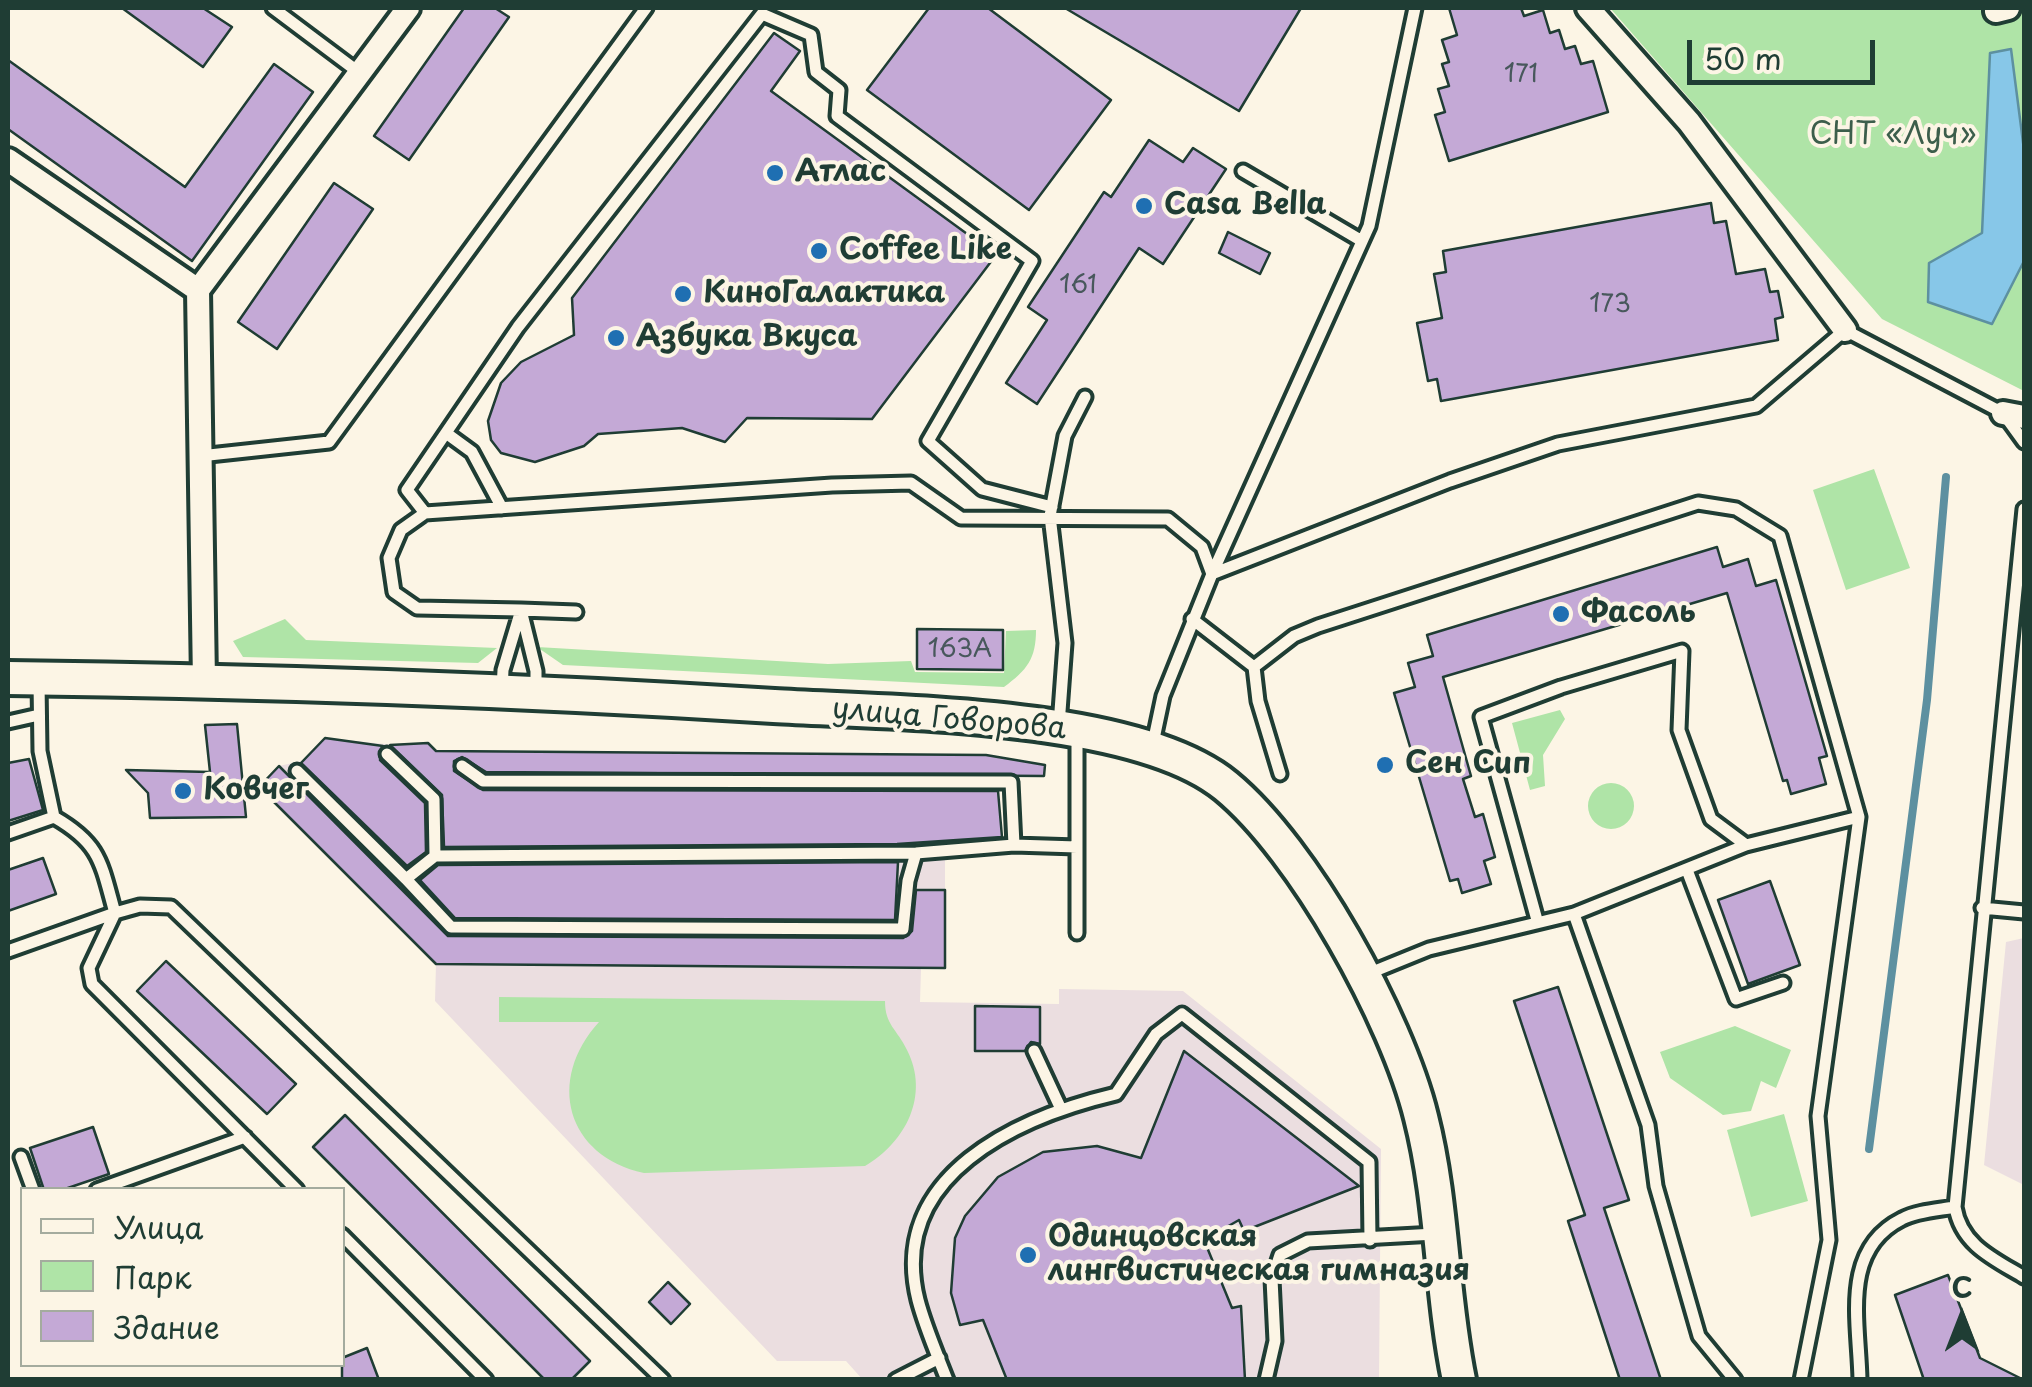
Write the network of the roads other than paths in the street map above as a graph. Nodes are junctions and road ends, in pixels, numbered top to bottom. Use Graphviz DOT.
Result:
graph roads {
  1 [pos="272,8"];
  2 [pos="408,8"];
  3 [pos="646,8"];
  4 [pos="1415,8"];
  5 [pos="1588,8"];
  6 [pos="361,74"];
  7 [pos="8,160"];
  8 [pos="1243,171"];
  9 [pos="1362,241"];
  10 [pos="198,290"];
  11 [pos="1845,330"];
  12 [pos="1085,397"];
  13 [pos="2014,415"];
  14 [pos="446,433"];
  15 [pos="2024,442"];
  16 [pos="200,456"];
  17 [pos="502,508"];
  18 [pos="2024,509"];
  19 [pos="1051,511"];
  20 [pos="426,513"];
  21 [pos="1212,574"];
  22 [pos="521,610"];
  23 [pos="576,612"];
  24 [pos="1192,619"];
  25 [pos="1254,667"];
  26 [pos="23,678"];
  27 [pos="204,682"];
  28 [pos="502,690"];
  29 [pos="536,691"];
  30 [pos="39,715"];
  31 [pos="8,722"];
  32 [pos="1068,729"];
  33 [pos="1152,748"];
  34 [pos="387,754"];
  35 [pos="462,766"];
  36 [pos="297,771"];
  37 [pos="1280,774"];
  38 [pos="54,816"];
  39 [pos="1859,816"];
  40 [pos="8,832"];
  41 [pos="1014,845"];
  42 [pos="1746,845"];
  43 [pos="1077,847"];
  44 [pos="916,853"];
  45 [pos="435,856"];
  46 [pos="1687,870"];
  47 [pos="406,878"];
  48 [pos="1982,908"];
  49 [pos="2024,912"];
  50 [pos="115,913"];
  51 [pos="1574,914"];
  52 [pos="1537,920"];
  53 [pos="1077,933"];
  54 [pos="8,951"];
  55 [pos="1364,975"];
  56 [pos="1782,984"];
  57 [pos="1034,1051"];
  58 [pos="1060,1107"];
  59 [pos="244,1137"];
  60 [pos="21,1156"];
  61 [pos="31,1187"];
  62 [pos="105,1187"];
  63 [pos="294,1187"];
  64 [pos="1955,1207"];
  65 [pos="1440,1234"];
  66 [pos="345,1238"];
  67 [pos="1370,1240"];
  68 [pos="2024,1277"];
  69 [pos="939,1358"];
  70 [pos="486,1380"];
  71 [pos="664,1380"];
  72 [pos="896,1380"];
  73 [pos="947,1380"];
  74 [pos="1266,1380"];
  75 [pos="1459,1380"];
  76 [pos="1735,1380"];
  77 [pos="1801,1380"];
  78 [pos="1860,1380"];
  1 -- 6 [label="lane"];
  2 -- 6 [label="street"];
  3 -- 16 [label="lane"];
  4 -- 9 [label="lane"];
  5 -- 11 [label="street"];
  6 -- 10 [label="street"];
  7 -- 10 [label="street"];
  8 -- 9 [label="lane"];
  9 -- 21 [label="lane"];
  10 -- 16 [label="street"];
  11 -- 13 [label="lane"];
  11 -- 21 [label="lane"];
  12 -- 19 [label="lane"];
  13 -- 15 [label="lane"];
  14 -- 17 [label="lane"];
  14 -- 19 [label="lane"];
  14 -- 20 [label="lane"];
  16 -- 27 [label="street"];
  17 -- 19 [label="lane"];
  17 -- 20 [label="lane"];
  18 -- 48 [label="lane"];
  19 -- 21 [label="lane"];
  19 -- 32 [label="lane"];
  20 -- 22 [label="lane"];
  21 -- 24 [label="lane"];
  22 -- 23 [label="lane"];
  22 -- 28 [label="lane"];
  22 -- 29 [label="lane"];
  24 -- 25 [label="lane"];
  24 -- 33 [label="lane"];
  25 -- 37 [label="lane"];
  25 -- 39 [label="lane"];
  26 -- 27 [label="main road, улица Говорова"];
  26 -- 30 [label="lane"];
  27 -- 28 [label="main road, улица Говорова"];
  28 -- 29 [label="main road, улица Говорова"];
  29 -- 32 [label="main road, улица Говорова"];
  30 -- 31 [label="lane"];
  30 -- 38 [label="lane"];
  32 -- 33 [label="main road, улица Говорова"];
  32 -- 43 [label="lane"];
  33 -- 55 [label="main road, улица Говорова"];
  34 -- 45 [label="lane"];
  35 -- 41 [label="lane"];
  36 -- 47 [label="lane"];
  38 -- 40 [label="lane"];
  38 -- 50 [label="lane"];
  39 -- 42 [label="lane"];
  39 -- 77 [label="lane"];
  41 -- 43 [label="lane"];
  41 -- 44 [label="lane"];
  42 -- 46 [label="lane"];
  42 -- 52 [label="lane"];
  43 -- 53 [label="lane"];
  44 -- 45 [label="lane"];
  44 -- 47 [label="lane"];
  45 -- 47 [label="lane"];
  46 -- 51 [label="lane"];
  46 -- 56 [label="lane"];
  48 -- 49 [label="lane"];
  48 -- 64 [label="lane"];
  50 -- 54 [label="lane"];
  50 -- 59 [label="lane"];
  50 -- 71 [label="lane"];
  51 -- 52 [label="lane"];
  51 -- 76 [label="lane"];
  52 -- 55 [label="lane"];
  55 -- 65 [label="main road, улица Говорова"];
  57 -- 58 [label="lane"];
  58 -- 67 [label="lane"];
  58 -- 69 [label="lane"];
  59 -- 62 [label="lane"];
  59 -- 63 [label="lane"];
  60 -- 61 [label="lane"];
  64 -- 68 [label="lane"];
  64 -- 78 [label="lane"];
  65 -- 67 [label="lane"];
  65 -- 75 [label="main road, улица Говорова"];
  66 -- 70 [label="lane"];
  67 -- 74 [label="lane"];
  69 -- 72 [label="lane"];
  69 -- 73 [label="lane"];
}
